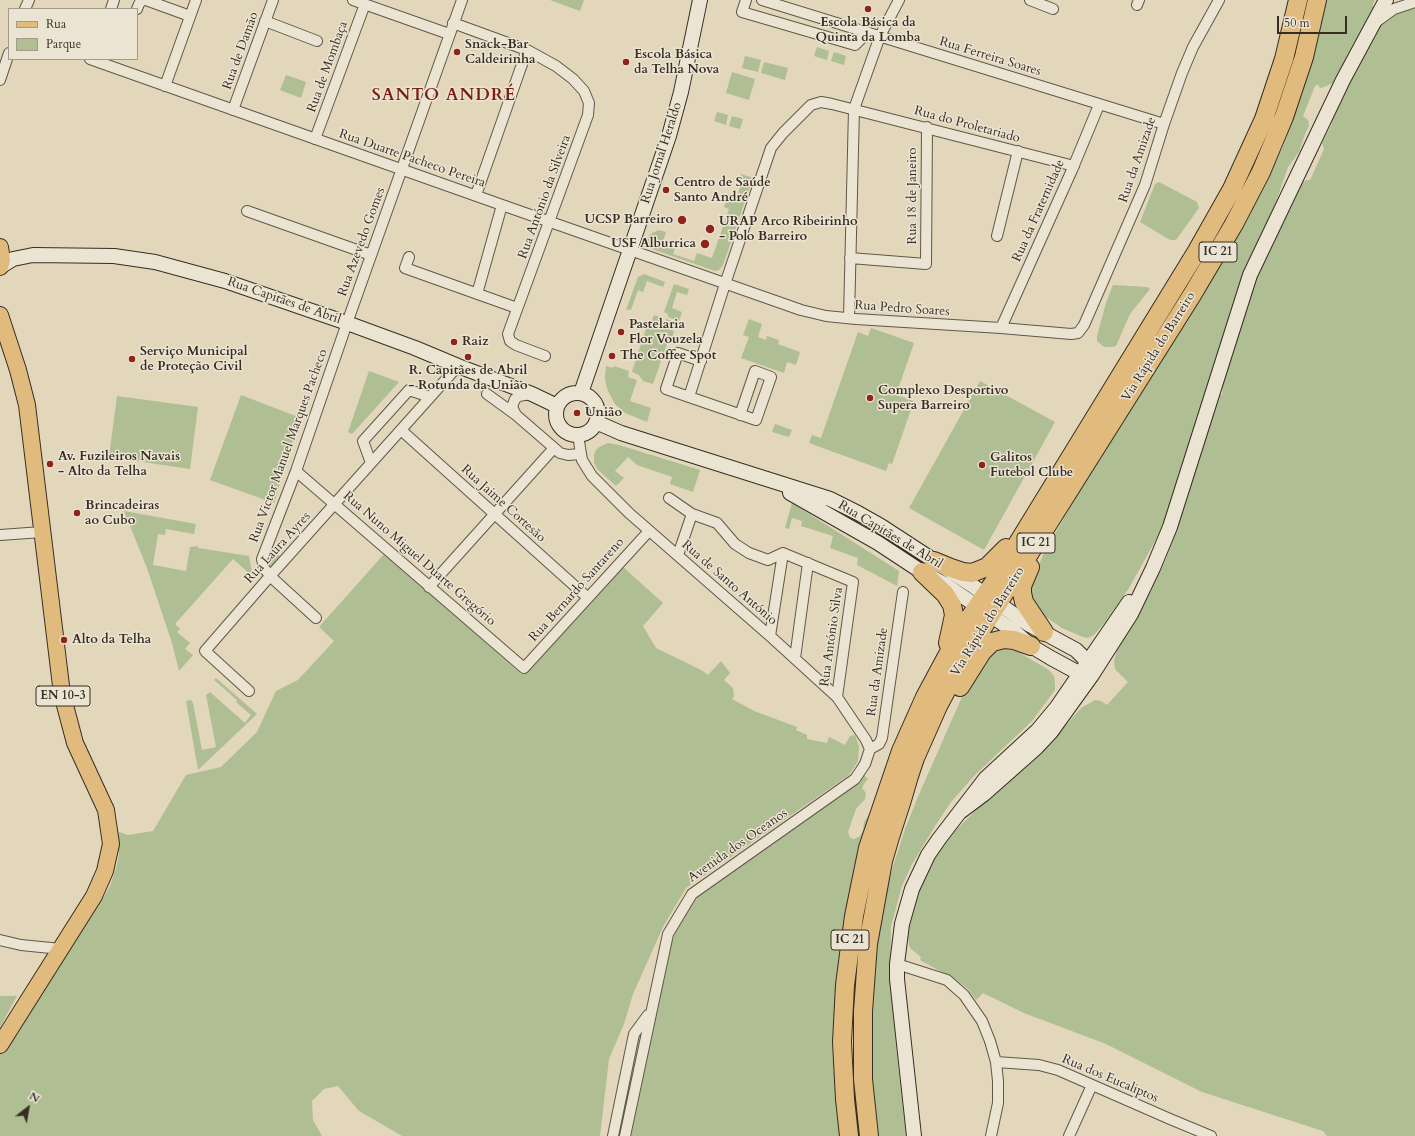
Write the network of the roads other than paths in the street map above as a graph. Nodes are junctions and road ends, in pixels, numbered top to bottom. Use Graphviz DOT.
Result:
graph roads {
  1 [pos="196,0"];
  2 [pos="272,0"];
  3 [pos="353,0"];
  4 [pos="462,0"];
  5 [pos="700,0"];
  6 [pos="746,0"];
  7 [pos="762,0"];
  8 [pos="899,0"];
  9 [pos="1030,0"];
  10 [pos="1219,0"];
  11 [pos="1298,0"];
  12 [pos="1317,0"];
  13 [pos="1386,0"];
  14 [pos="1415,2"];
  15 [pos="365,4"];
  16 [pos="137,8"];
  17 [pos="1053,9"];
  18 [pos="190,16"];
  19 [pos="265,21"];
  20 [pos="453,23"];
  21 [pos="1371,26"];
  22 [pos="868,32"];
  23 [pos="449,34"];
  24 [pos="880,36"];
  25 [pos="317,41"];
  26 [pos="527,50"];
  27 [pos="8,56"];
  28 [pos="94,60"];
  29 [pos="0,80"];
  30 [pos="165,86"];
  31 [pos="1099,105"];
  32 [pos="854,109"];
  33 [pos="233,110"];
  34 [pos="1164,124"];
  35 [pos="926,127"];
  36 [pos="315,139"];
  37 [pos="1018,151"];
  38 [pos="1074,166"];
  39 [pos="401,170"];
  40 [pos="476,196"];
  41 [pos="502,205"];
  42 [pos="247,211"];
  43 [pos="550,222"];
  44 [pos="997,236"];
  45 [pos="0,246"];
  46 [pos="630,250"];
  47 [pos="33,255"];
  48 [pos="371,255"];
  49 [pos="409,257"];
  50 [pos="850,258"];
  51 [pos="0,267"];
  52 [pos="725,284"];
  53 [pos="477,294"];
  54 [pos="517,308"];
  55 [pos="0,315"];
  56 [pos="849,318"];
  57 [pos="347,323"];
  58 [pos="1001,328"];
  59 [pos="1082,330"];
  60 [pos="545,356"];
  61 [pos="701,361"];
  62 [pos="458,366"];
  63 [pos="581,393"];
  64 [pos="487,394"];
  65 [pos="532,394"];
  66 [pos="430,397"];
  67 [pos="689,397"];
  68 [pos="557,406"];
  69 [pos="516,415"];
  70 [pos="740,415"];
  71 [pos="596,422"];
  72 [pos="401,430"];
  73 [pos="578,435"];
  74 [pos="554,448"];
  75 [pos="580,454"];
  76 [pos="371,463"];
  77 [pos="296,471"];
  78 [pos="670,498"];
  79 [pos="335,504"];
  80 [pos="494,514"];
  81 [pos="692,514"];
  82 [pos="649,530"];
  83 [pos="42,532"];
  84 [pos="1032,534"];
  85 [pos="0,535"];
  86 [pos="783,553"];
  87 [pos="678,555"];
  88 [pos="808,563"];
  89 [pos="928,566"];
  90 [pos="271,576"];
  91 [pos="1145,583"];
  92 [pos="429,587"];
  93 [pos="903,592"];
  94 [pos="587,598"];
  95 [pos="987,605"];
  96 [pos="316,618"];
  97 [pos="1044,632"];
  98 [pos="1107,633"];
  99 [pos="770,636"];
  100 [pos="1031,646"];
  101 [pos="1071,647"];
  102 [pos="795,658"];
  103 [pos="1051,658"];
  104 [pos="941,666"];
  105 [pos="524,668"];
  106 [pos="1086,670"];
  107 [pos="250,691"];
  108 [pos="837,697"];
  109 [pos="1057,707"];
  110 [pos="870,749"];
  111 [pos="902,800"];
  112 [pos="960,812"];
  113 [pos="0,940"];
  114 [pos="61,950"];
  115 [pos="897,964"];
  116 [pos="650,1012"];
  117 [pos="0,1045"];
  118 [pos="996,1062"];
  119 [pos="1092,1085"];
  120 [pos="613,1136"];
  121 [pos="625,1136"];
  122 [pos="849,1136"];
  123 [pos="869,1136"];
  124 [pos="914,1136"];
  125 [pos="992,1136"];
  126 [pos="1069,1136"];
  127 [pos="1211,1136"];
  1 -- 18 [label="street"];
  2 -- 19 [label="street, Rua de Damão"];
  3 -- 15 [label="street"];
  4 -- 20 [label="street, Rua Azevedo Gomes"];
  5 -- 46 [label="main road, Rua Jornal Heraldo"];
  6 -- 22 [label="street"];
  7 -- 22 [label="street, Rua Ferreira Soares"];
  8 -- 24 [label="street"];
  9 -- 17 [label="street"];
  10 -- 34 [label="street, Rua da Amizade"];
  11 -- 84 [label="highway, Via Rápida do Barreiro / IC 21"];
  12 -- 84 [label="highway, Via Rápida do Barreiro / IC 21"];
  13 -- 21 [label="main road"];
  14 -- 21 [label="street"];
  15 -- 23 [label="street"];
  15 -- 36 [label="street, Rua de Mombaça"];
  16 -- 18 [label="street"];
  18 -- 30 [label="street"];
  19 -- 25 [label="street"];
  19 -- 33 [label="street, Rua de Damão"];
  20 -- 23 [label="street, Rua Azevedo Gomes"];
  20 -- 26 [label="street"];
  21 -- 91 [label="main road"];
  22 -- 24 [label="street, Rua Ferreira Soares"];
  23 -- 39 [label="street, Rua Azevedo Gomes"];
  24 -- 31 [label="street, Rua Ferreira Soares"];
  24 -- 32 [label="street"];
  26 -- 40 [label="street"];
  26 -- 43 [label="street, Rua António da Silveira"];
  27 -- 29 [label="street"];
  28 -- 30 [label="street, Rua Duarte Pacheco Pereira"];
  30 -- 33 [label="street, Rua Duarte Pacheco Pereira"];
  31 -- 34 [label="street, Rua Ferreira Soares"];
  31 -- 38 [label="street, Rua da Fraternidade"];
  32 -- 35 [label="street, Rua do Proletariado"];
  32 -- 50 [label="street"];
  32 -- 52 [label="street, Rua do Proletariado"];
  33 -- 36 [label="street, Rua Duarte Pacheco Pereira"];
  34 -- 59 [label="street, Rua da Amizade"];
  35 -- 37 [label="street, Rua do Proletariado"];
  35 -- 50 [label="street, Rua 18 de Janeiro"];
  36 -- 39 [label="street, Rua Duarte Pacheco Pereira"];
  37 -- 38 [label="street, Rua do Proletariado"];
  37 -- 44 [label="street"];
  38 -- 58 [label="street, Rua da Fraternidade"];
  39 -- 40 [label="street, Rua Duarte Pacheco Pereira"];
  39 -- 48 [label="street, Rua Azevedo Gomes"];
  40 -- 41 [label="street, Rua Duarte Pacheco Pereira"];
  41 -- 43 [label="street, Rua Duarte Pacheco Pereira"];
  41 -- 53 [label="street"];
  42 -- 48 [label="street"];
  43 -- 46 [label="street, Rua Duarte Pacheco Pereira"];
  43 -- 54 [label="street, Rua António da Silveira"];
  45 -- 47 [label="main road"];
  45 -- 51 [label="main road"];
  46 -- 52 [label="street, Rua Duarte Pacheco Pereira"];
  46 -- 63 [label="main road, Rua Jornal Heraldo"];
  47 -- 51 [label="main road, Rua Capitães de Abril"];
  47 -- 57 [label="main road, Rua Capitães de Abril"];
  48 -- 57 [label="street, Rua Azevedo Gomes"];
  49 -- 53 [label="street"];
  50 -- 56 [label="street"];
  52 -- 56 [label="street, Rua Pedro Soares"];
  52 -- 61 [label="street, Rua do Proletariado"];
  53 -- 54 [label="street"];
  54 -- 60 [label="street, Rua António da Silveira"];
  55 -- 83 [label="main road, EN 10-3"];
  56 -- 58 [label="street, Rua Pedro Soares"];
  57 -- 62 [label="main road, Rua Capitães de Abril"];
  57 -- 77 [label="street, Rua Victor Manuel Marques Pacheco"];
  58 -- 59 [label="street, Rua Pedro Soares"];
  61 -- 67 [label="street, Rua do Proletariado"];
  61 -- 67 [label="street"];
  62 -- 65 [label="main road, Rua Capitães de Abril"];
  62 -- 66 [label="street, Rua Laura Ayres"];
  63 -- 68 [label="main road"];
  63 -- 71 [label="main road"];
  64 -- 69 [label="street"];
  65 -- 68 [label="main road, Rua Capitães de Abril"];
  65 -- 69 [label="street"];
  66 -- 72 [label="street, Rua Laura Ayres"];
  66 -- 76 [label="street"];
  67 -- 70 [label="street"];
  68 -- 73 [label="main road"];
  69 -- 74 [label="street"];
  71 -- 73 [label="main road"];
  71 -- 89 [label="main road, Rua Capitães de Abril"];
  72 -- 76 [label="street, Rua Laura Ayres"];
  72 -- 80 [label="street, Rua Jaime Cortesão"];
  73 -- 75 [label="street, Rua de Santo António"];
  74 -- 75 [label="street"];
  74 -- 80 [label="street"];
  75 -- 82 [label="street, Rua de Santo António"];
  76 -- 79 [label="street, Rua Laura Ayres"];
  77 -- 79 [label="street, Rua Nuno Miguel Duarte Gregório"];
  77 -- 90 [label="street, Rua Victor Manuel Marques Pacheco"];
  78 -- 81 [label="street"];
  79 -- 90 [label="street, Rua Laura Ayres"];
  79 -- 92 [label="street, Rua Nuno Miguel Duarte Gregório"];
  80 -- 92 [label="street"];
  80 -- 94 [label="street, Rua Jaime Cortesão"];
  81 -- 86 [label="street"];
  81 -- 87 [label="street"];
  82 -- 87 [label="street, Rua de Santo António"];
  82 -- 94 [label="street, Rua Bernardo Santareno"];
  83 -- 85 [label="street"];
  83 -- 114 [label="main road, EN 10-3"];
  84 -- 89 [label="highway"];
  84 -- 95 [label="highway, Via Rápida do Barreiro / IC 21"];
  84 -- 97 [label="highway"];
  86 -- 88 [label="street"];
  86 -- 99 [label="street"];
  87 -- 99 [label="street, Rua de Santo António"];
  88 -- 102 [label="street"];
  88 -- 108 [label="street, Rua António Silva"];
  89 -- 95 [label="main road, Rua Capitães de Abril"];
  89 -- 104 [label="highway"];
  90 -- 96 [label="street, Rua Victor Manuel Marques Pacheco"];
  90 -- 107 [label="street, Rua Laura Ayres"];
  91 -- 98 [label="main road"];
  91 -- 106 [label="main road"];
  92 -- 105 [label="street, Rua Nuno Miguel Duarte Gregório"];
  93 -- 110 [label="street, Rua da Amizade"];
  94 -- 105 [label="street, Rua Bernardo Santareno"];
  95 -- 97 [label="main road"];
  95 -- 100 [label="main road"];
  95 -- 104 [label="highway, Via Rápida do Barreiro / IC 21"];
  95 -- 111 [label="highway, Via Rápida do Barreiro / IC 21"];
  97 -- 101 [label="main road"];
  98 -- 101 [label="main road"];
  98 -- 106 [label="main road"];
  99 -- 102 [label="street, Rua de Santo António"];
  100 -- 103 [label="main road"];
  100 -- 111 [label="highway"];
  101 -- 106 [label="main road"];
  102 -- 108 [label="street, Rua de Santo António"];
  103 -- 106 [label="main road"];
  103 -- 109 [label="main road"];
  104 -- 122 [label="highway, Via Rápida do Barreiro / IC 21"];
  106 -- 109 [label="main road"];
  106 -- 112 [label="main road"];
  108 -- 110 [label="street, Rua de Santo António"];
  109 -- 112 [label="main road"];
  110 -- 116 [label="street, Avenida dos Oceanos"];
  111 -- 123 [label="highway, Via Rápida do Barreiro / IC 21"];
  112 -- 115 [label="main road"];
  113 -- 114 [label="street"];
  114 -- 117 [label="main road, EN 10-3"];
  115 -- 118 [label="street"];
  115 -- 124 [label="main road"];
  116 -- 120 [label="street, Avenida dos Oceanos"];
  116 -- 121 [label="street, Avenida dos Oceanos"];
  118 -- 119 [label="street, Rua dos Eucaliptos"];
  118 -- 125 [label="street"];
  119 -- 126 [label="street"];
  119 -- 127 [label="street, Rua dos Eucaliptos"];
}
